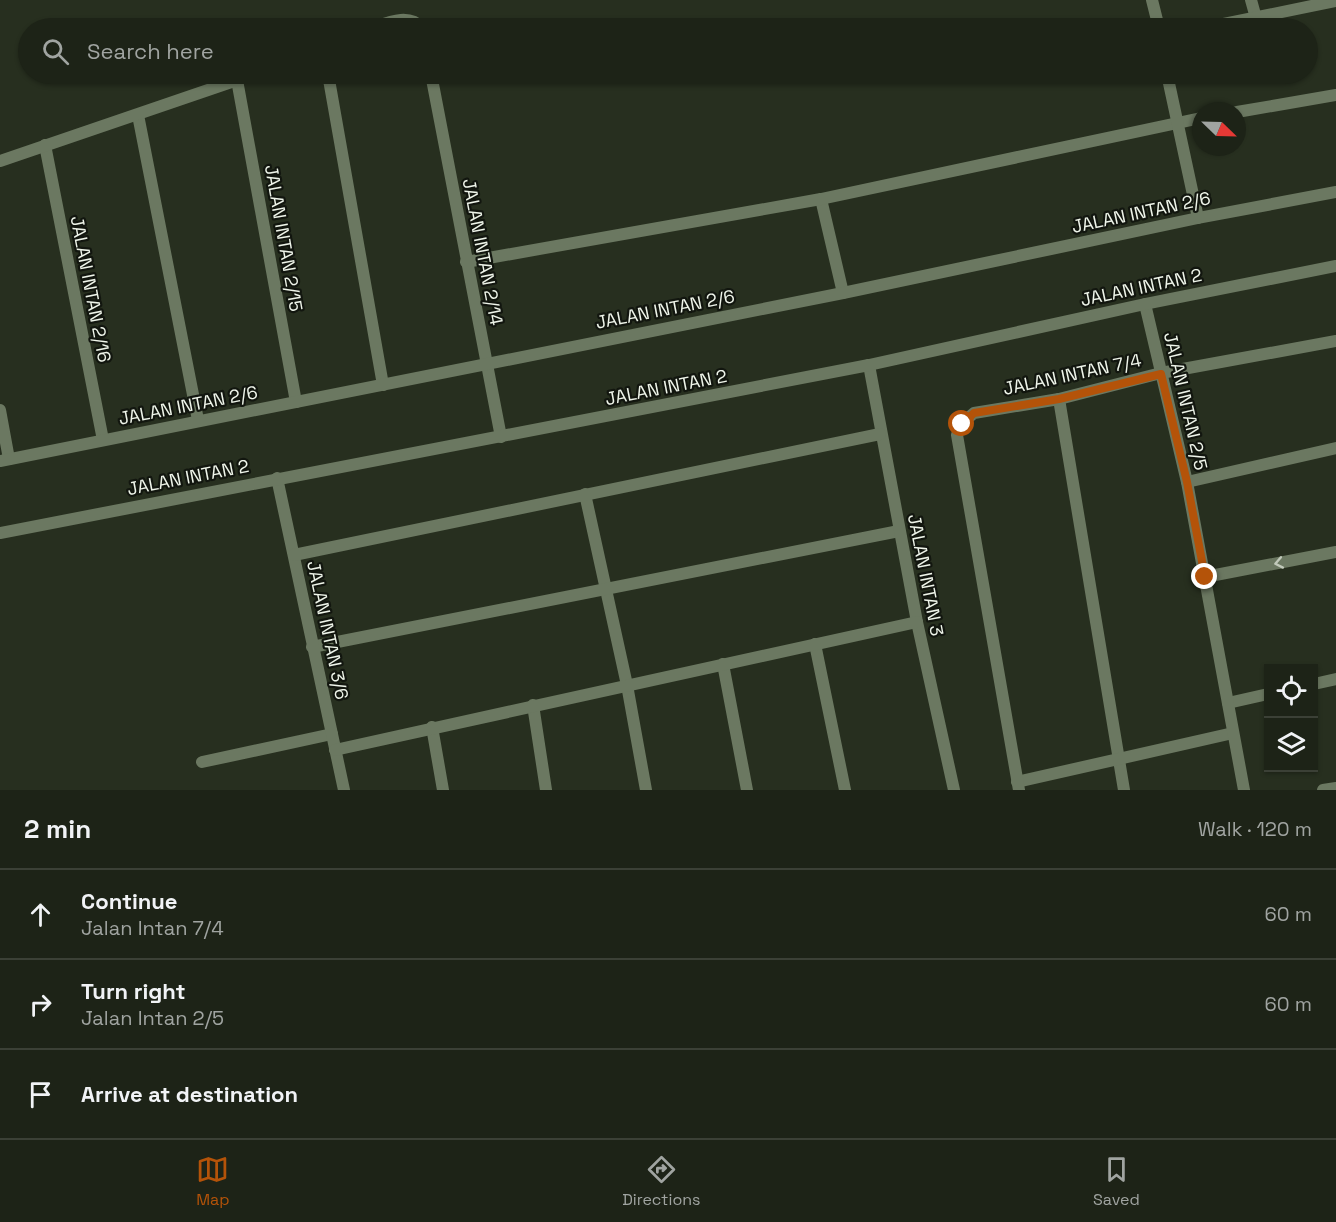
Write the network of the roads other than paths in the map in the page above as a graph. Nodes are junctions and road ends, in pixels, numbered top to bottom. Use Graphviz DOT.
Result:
graph roads {
  1 [pos="1152,0"];
  2 [pos="1251,0"];
  3 [pos="1336,1"];
  4 [pos="1156,18"];
  5 [pos="1256,18"];
  6 [pos="226,84"];
  7 [pos="238,84"];
  8 [pos="330,84"];
  9 [pos="432,84"];
  10 [pos="1169,84"];
  11 [pos="1336,95"];
  12 [pos="1246,110"];
  13 [pos="138,115"];
  14 [pos="1192,120"];
  15 [pos="1177,122"];
  16 [pos="45,145"];
  17 [pos="0,162"];
  18 [pos="1336,192"];
  19 [pos="821,199"];
  20 [pos="1198,218"];
  21 [pos="466,262"];
  22 [pos="1336,266"];
  23 [pos="843,293"];
  24 [pos="1145,304"];
  25 [pos="1336,341"];
  26 [pos="486,362"];
  27 [pos="869,365"];
  28 [pos="1161,374"];
  29 [pos="383,385"];
  30 [pos="1059,399"];
  31 [pos="296,402"];
  32 [pos="0,410"];
  33 [pos="198,420"];
  34 [pos="880,434"];
  35 [pos="501,437"];
  36 [pos="103,440"];
  37 [pos="1336,448"];
  38 [pos="5,460"];
  39 [pos="276,478"];
  40 [pos="1187,482"];
  41 [pos="585,494"];
  42 [pos="899,531"];
  43 [pos="0,533"];
  44 [pos="1336,552"];
  45 [pos="294,555"];
  46 [pos="1205,577"];
  47 [pos="604,588"];
  48 [pos="917,622"];
  49 [pos="815,644"];
  50 [pos="312,647"];
  51 [pos="723,664"];
  52 [pos="1336,679"];
  53 [pos="1318,683"];
  54 [pos="627,685"];
  55 [pos="1264,695"];
  56 [pos="1228,703"];
  57 [pos="532,705"];
  58 [pos="432,727"];
  59 [pos="1233,733"];
  60 [pos="332,734"];
  61 [pos="335,750"];
  62 [pos="1117,758"];
  63 [pos="201,762"];
  64 [pos="1018,786"];
  65 [pos="1336,788"];
  66 [pos="344,790"];
  67 [pos="443,790"];
  68 [pos="546,790"];
  69 [pos="646,790"];
  70 [pos="747,790"];
  71 [pos="844,790"];
  72 [pos="954,790"];
  73 [pos="1124,790"];
  74 [pos="1244,790"];
  75 [pos="1323,790"];
  1 -- 4 [label="street"];
  2 -- 5 [label="street"];
  3 -- 5 [label="street"];
  6 -- 13 [label="street"];
  7 -- 31 [label="street, JALAN INTAN 2/15"];
  8 -- 29 [label="street"];
  9 -- 21 [label="street, JALAN INTAN 2/14"];
  10 -- 15 [label="street"];
  11 -- 12 [label="street"];
  13 -- 16 [label="street"];
  13 -- 33 [label="street"];
  14 -- 15 [label="street"];
  15 -- 19 [label="street"];
  15 -- 20 [label="street"];
  16 -- 17 [label="street"];
  16 -- 36 [label="street, JALAN INTAN 2/16"];
  18 -- 20 [label="street, JALAN INTAN 2/6"];
  19 -- 21 [label="street"];
  19 -- 23 [label="street"];
  20 -- 23 [label="street, JALAN INTAN 2/6"];
  21 -- 26 [label="street, JALAN INTAN 2/14"];
  22 -- 24 [label="street, JALAN INTAN 2"];
  23 -- 26 [label="street, JALAN INTAN 2/6"];
  24 -- 27 [label="street, JALAN INTAN 2"];
  24 -- 28 [label="street, JALAN INTAN 2/5"];
  25 -- 28 [label="street, JALAN INTAN 7/4"];
  26 -- 29 [label="street, JALAN INTAN 2/6"];
  26 -- 35 [label="street, JALAN INTAN 2/14"];
  27 -- 34 [label="street, JALAN INTAN 3"];
  27 -- 35 [label="street, JALAN INTAN 2"];
  28 -- 30 [label="street, JALAN INTAN 7/4"];
  28 -- 40 [label="street, JALAN INTAN 2/5"];
  29 -- 31 [label="street, JALAN INTAN 2/6"];
  30 -- 62 [label="street"];
  30 -- 64 [label="street, JALAN INTAN 7/4"];
  31 -- 33 [label="street, JALAN INTAN 2/6"];
  32 -- 38 [label="street"];
  33 -- 36 [label="street, JALAN INTAN 2/6"];
  34 -- 41 [label="street"];
  34 -- 42 [label="street, JALAN INTAN 3"];
  35 -- 39 [label="street, JALAN INTAN 2"];
  36 -- 38 [label="street, JALAN INTAN 2/6"];
  37 -- 40 [label="street"];
  39 -- 43 [label="street, JALAN INTAN 2"];
  39 -- 45 [label="street, JALAN INTAN 3/6"];
  40 -- 46 [label="street, JALAN INTAN 2/5"];
  41 -- 45 [label="street"];
  41 -- 47 [label="street"];
  42 -- 47 [label="street"];
  42 -- 48 [label="street, JALAN INTAN 3"];
  44 -- 46 [label="street, one-way"];
  45 -- 50 [label="street, JALAN INTAN 3/6"];
  46 -- 56 [label="street, JALAN INTAN 2/5"];
  47 -- 50 [label="street"];
  47 -- 54 [label="street"];
  48 -- 49 [label="street"];
  48 -- 72 [label="street, JALAN INTAN 3"];
  49 -- 51 [label="street"];
  49 -- 71 [label="street"];
  50 -- 60 [label="street, JALAN INTAN 3/6"];
  51 -- 54 [label="street"];
  51 -- 70 [label="street"];
  52 -- 53 [label="street"];
  54 -- 57 [label="street"];
  54 -- 69 [label="street"];
  55 -- 56 [label="street"];
  56 -- 59 [label="street, JALAN INTAN 2/5"];
  57 -- 58 [label="street"];
  57 -- 68 [label="street"];
  58 -- 61 [label="street"];
  58 -- 67 [label="street"];
  59 -- 62 [label="street"];
  59 -- 74 [label="street, JALAN INTAN 2/5"];
  60 -- 61 [label="street, JALAN INTAN 3/6"];
  60 -- 63 [label="street"];
  61 -- 66 [label="street, JALAN INTAN 3/6"];
  62 -- 64 [label="street"];
  62 -- 73 [label="street"];
  65 -- 75 [label="street"];
}
